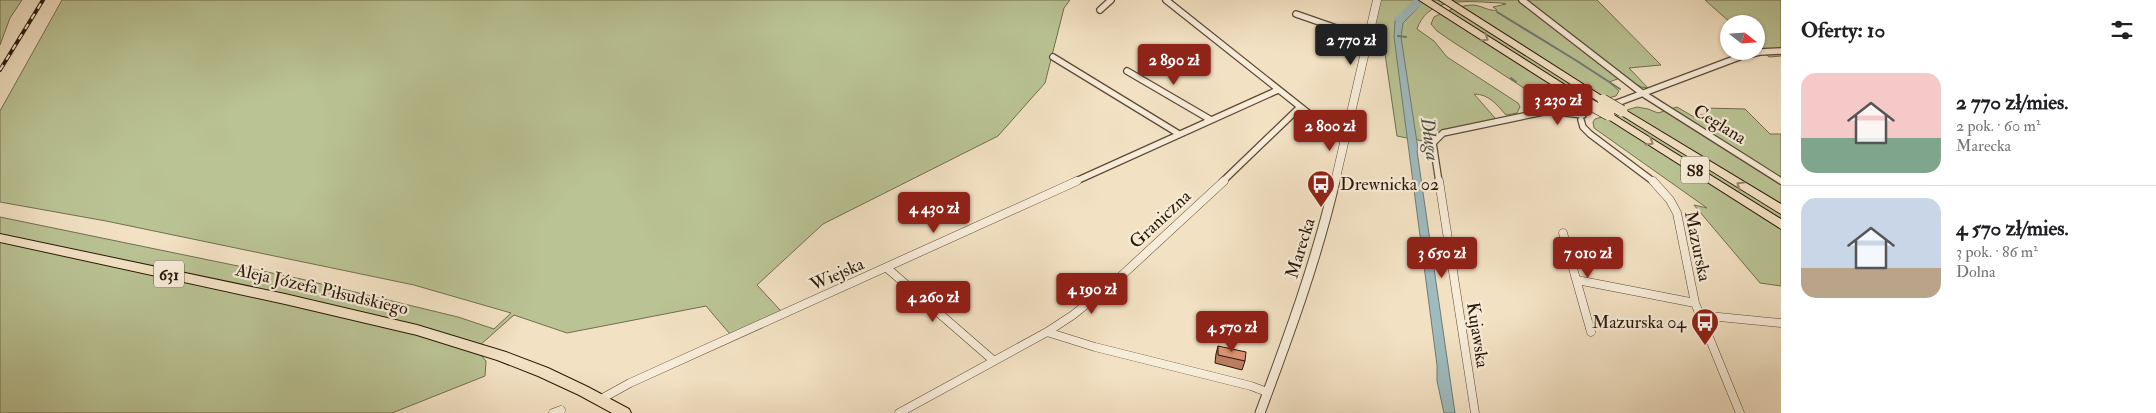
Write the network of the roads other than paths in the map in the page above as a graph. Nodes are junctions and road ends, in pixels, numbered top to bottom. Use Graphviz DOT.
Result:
graph roads {
  1 [pos="1111,0"];
  2 [pos="1166,0"];
  3 [pos="1377,0"];
  4 [pos="1424,0"];
  5 [pos="1444,0"];
  6 [pos="1523,1"];
  7 [pos="1100,10"];
  8 [pos="1296,14"];
  9 [pos="1368,39"];
  10 [pos="1781,50"];
  11 [pos="1053,57"];
  12 [pos="1127,71"];
  13 [pos="1278,90"];
  14 [pos="1642,93"];
  15 [pos="1300,107"];
  16 [pos="1582,118"];
  17 [pos="1211,120"];
  18 [pos="1179,134"];
  19 [pos="1345,137"];
  20 [pos="1781,181"];
  21 [pos="1781,210"];
  22 [pos="1781,225"];
  23 [pos="1563,233"];
  24 [pos="0,238"];
  25 [pos="887,268"];
  26 [pos="1576,280"];
  27 [pos="1695,303"];
  28 [pos="1699,315"];
  29 [pos="1781,323"];
  30 [pos="1047,332"];
  31 [pos="1591,332"];
  32 [pos="994,361"];
  33 [pos="1267,392"];
  34 [pos="600,399"];
  35 [pos="624,413"];
  36 [pos="899,413"];
  37 [pos="1260,413"];
  38 [pos="1475,413"];
  39 [pos="1740,413"];
  1 -- 7 [label="street"];
  2 -- 13 [label="street"];
  3 -- 9 [label="street, Marecka"];
  4 -- 22 [label="highway, S8, one-way, bridge"];
  21 -- 5 [label="highway, S8, one-way, bridge"];
  6 -- 14 [label="street, Ceglana"];
  8 -- 9 [label="street"];
  9 -- 19 [label="street, Marecka"];
  10 -- 14 [label="street"];
  11 -- 18 [label="street"];
  12 -- 17 [label="street"];
  13 -- 15 [label="street"];
  13 -- 17 [label="street, Wiejska"];
  14 -- 16 [label="street"];
  14 -- 20 [label="street, Ceglana"];
  15 -- 19 [label="street"];
  15 -- 30 [label="street, Graniczna"];
  16 -- 27 [label="street, Mazurska"];
  16 -- 38 [label="street, Kujawska"];
  17 -- 18 [label="street, Wiejska"];
  18 -- 25 [label="street, Wiejska"];
  19 -- 33 [label="street, Marecka"];
  23 -- 26 [label="street"];
  24 -- 34 [label="main road, Aleja Józefa Piłsudskiego / 631"];
  25 -- 32 [label="street"];
  25 -- 34 [label="street, Wiejska"];
  26 -- 27 [label="street"];
  26 -- 31 [label="street"];
  27 -- 28 [label="street, Mazurska"];
  28 -- 29 [label="street"];
  28 -- 39 [label="street, Mazurska"];
  30 -- 32 [label="street, Graniczna"];
  30 -- 33 [label="street"];
  32 -- 36 [label="street, Graniczna"];
  33 -- 37 [label="street, Marecka"];
  34 -- 35 [label="main road, Aleja Józefa Piłsudskiego / 631"];
}
